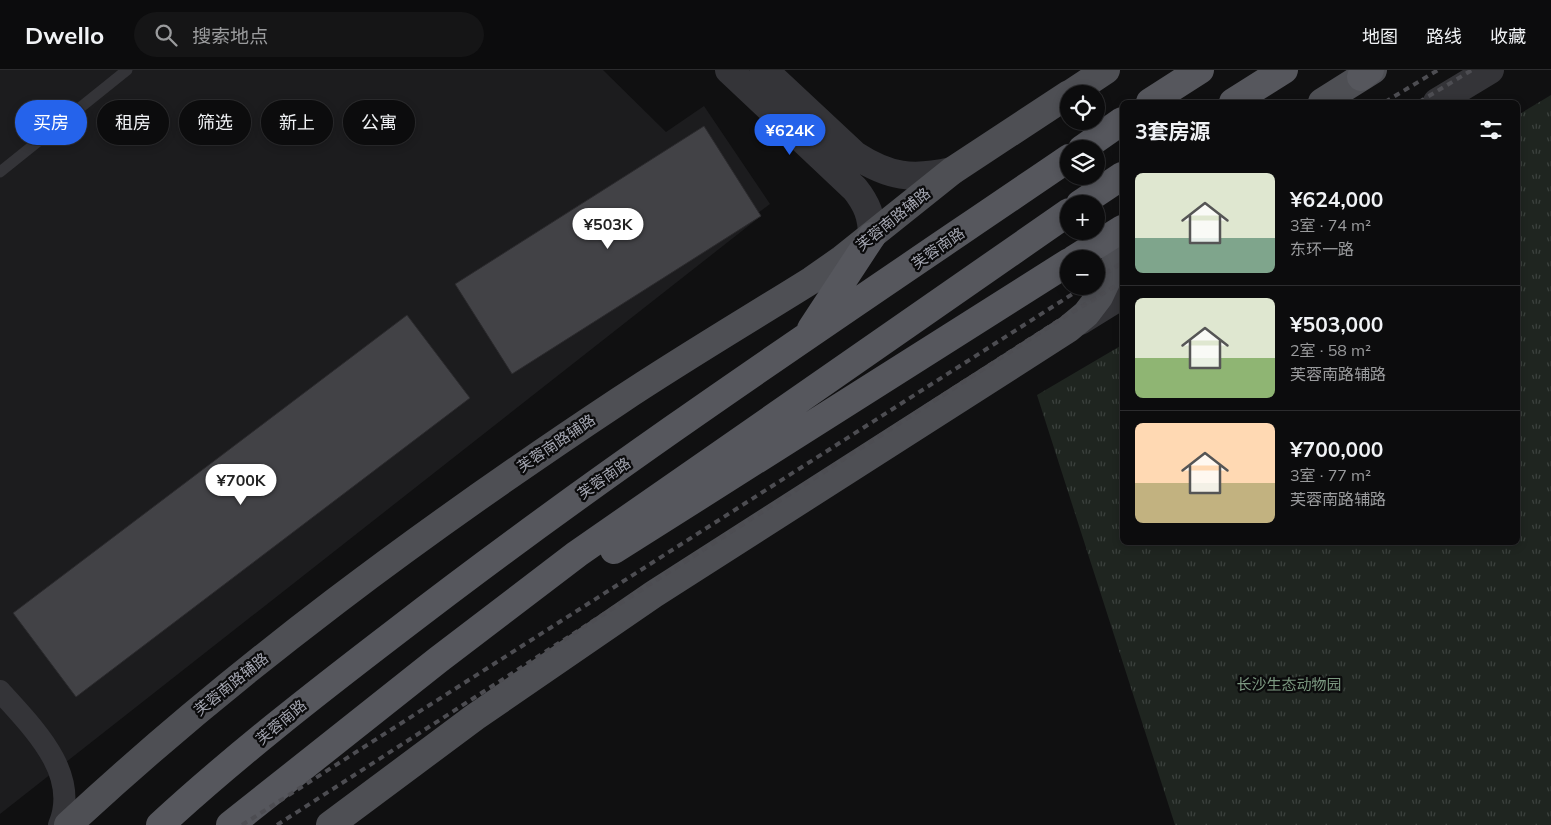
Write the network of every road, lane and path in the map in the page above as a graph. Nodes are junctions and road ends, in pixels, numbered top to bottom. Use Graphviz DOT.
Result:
graph roads {
  1 [pos="127,70"];
  2 [pos="729,70"];
  3 [pos="764,70"];
  4 [pos="1106,70"];
  5 [pos="1200,70"];
  6 [pos="1284,70"];
  7 [pos="1490,70"];
  8 [pos="1368,72"];
  9 [pos="1083,85"];
  10 [pos="1060,100"];
  11 [pos="1153,100"];
  12 [pos="1236,100"];
  13 [pos="1325,100"];
  14 [pos="1440,100"];
  15 [pos="1120,122"];
  16 [pos="1095,140"];
  17 [pos="1060,164"];
  18 [pos="0,172"];
  19 [pos="952,172"];
  20 [pos="1120,177"];
  21 [pos="1094,195"];
  22 [pos="1060,218"];
  23 [pos="1120,230"];
  24 [pos="872,236"];
  25 [pos="1088,250"];
  26 [pos="1120,252"];
  27 [pos="1060,268"];
  28 [pos="1120,296"];
  29 [pos="1068,329"];
  30 [pos="804,340"];
  31 [pos="0,691"];
  32 [pos="381,704"];
  33 [pos="59,825"];
  34 [pos="68,825"];
  35 [pos="160,825"];
  36 [pos="230,825"];
  37 [pos="330,825"];
  1 -- 18 [label="lane"];
  2 -- 24 [label="street"];
  3 -- 19 [label="street"];
  4 -- 9 [label="main road, 芙蓉南路辅路"];
  5 -- 11 [label="highway"];
  6 -- 12 [label="highway"];
  7 -- 14 [label="street"];
  8 -- 13 [label="main road"];
  10 -- 19 [label="main road, 芙蓉南路辅路"];
  15 -- 16 [label="highway"];
  17 -- 30 [label="highway, 芙蓉南路"];
  19 -- 24 [label="main road, 芙蓉南路辅路"];
  20 -- 21 [label="highway"];
  22 -- 32 [label="highway"];
  23 -- 25 [label="highway"];
  24 -- 30 [label="highway"];
  24 -- 34 [label="main road, 芙蓉南路辅路"];
  26 -- 29 [label="main road"];
  27 -- 32 [label="highway"];
  28 -- 29 [label="street"];
  29 -- 37 [label="main road"];
  30 -- 35 [label="highway, 芙蓉南路"];
  31 -- 33 [label="street"];
  32 -- 36 [label="highway"];
}
